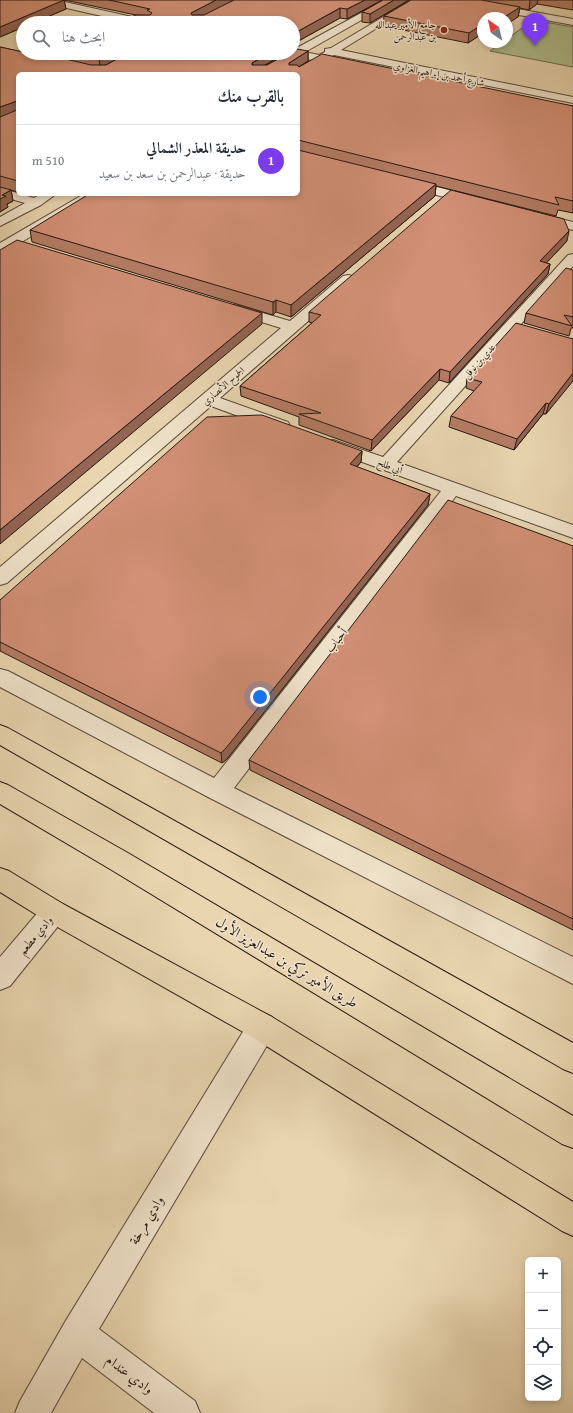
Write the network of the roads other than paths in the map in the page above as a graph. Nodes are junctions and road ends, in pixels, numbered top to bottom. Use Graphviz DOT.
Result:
graph roads {
  1 [pos="44,0"];
  2 [pos="392,0"];
  3 [pos="418,0"];
  4 [pos="453,0"];
  5 [pos="497,0"];
  6 [pos="573,15"];
  7 [pos="115,16"];
  8 [pos="573,22"];
  9 [pos="306,47"];
  10 [pos="300,50"];
  11 [pos="331,52"];
  12 [pos="300,55"];
  13 [pos="321,58"];
  14 [pos="280,60"];
  15 [pos="261,72"];
  16 [pos="298,72"];
  17 [pos="473,91"];
  18 [pos="573,100"];
  19 [pos="395,180"];
  20 [pos="0,192"];
  21 [pos="46,196"];
  22 [pos="90,196"];
  23 [pos="36,202"];
  24 [pos="484,203"];
  25 [pos="528,215"];
  26 [pos="0,222"];
  27 [pos="573,226"];
  28 [pos="12,242"];
  29 [pos="28,246"];
  30 [pos="0,249"];
  31 [pos="573,258"];
  32 [pos="357,270"];
  33 [pos="224,306"];
  34 [pos="292,327"];
  35 [pos="208,399"];
  36 [pos="297,431"];
  37 [pos="319,440"];
  38 [pos="386,464"];
  39 [pos="453,488"];
  40 [pos="573,532"];
  41 [pos="0,578"];
  42 [pos="0,677"];
  43 [pos="0,734"];
  44 [pos="218,791"];
  45 [pos="0,792"];
  46 [pos="0,810"];
  47 [pos="119,861"];
  48 [pos="0,879"];
  49 [pos="54,912"];
  50 [pos="573,971"];
  51 [pos="0,977"];
  52 [pos="262,1027"];
  53 [pos="573,1060"];
  54 [pos="573,1133"];
  55 [pos="573,1220"];
  56 [pos="77,1334"];
  57 [pos="32,1413"];
  58 [pos="183,1413"];
  1 -- 7 [label="street"];
  2 -- 9 [label="street"];
  3 -- 11 [label="street"];
  4 -- 8 [label="street"];
  5 -- 6 [label="street"];
  9 -- 10 [label="street"];
  9 -- 11 [label="street, شارع أحمد بن إبراهيم الغزاوي"];
  11 -- 13 [label="street"];
  11 -- 18 [label="street, شارع أحمد بن إبراهيم الغزاوي"];
  12 -- 13 [label="street, شارع أحمد بن إبراهيم الغزاوي"];
  13 -- 16 [label="street"];
  13 -- 17 [label="street, شارع أحمد بن إبراهيم الغزاوي"];
  14 -- 15 [label="street"];
  19 -- 24 [label="street"];
  20 -- 23 [label="street"];
  21 -- 23 [label="street"];
  22 -- 28 [label="street"];
  23 -- 26 [label="street"];
  25 -- 27 [label="street"];
  28 -- 29 [label="street"];
  28 -- 30 [label="street"];
  31 -- 38 [label="street, عدي بن نوفل"];
  32 -- 34 [label="street, الجموح الأنصاري"];
  33 -- 34 [label="street"];
  34 -- 35 [label="street, الجموح الأنصاري"];
  35 -- 36 [label="street"];
  35 -- 41 [label="street, الجموح الأنصاري"];
  37 -- 38 [label="street, أبي طلح"];
  38 -- 39 [label="street, أبي طلح"];
  39 -- 40 [label="street, أبي طلح"];
  39 -- 44 [label="street, أحباب"];
  42 -- 44 [label="street"];
  43 -- 53 [label="main road"];
  44 -- 50 [label="street"];
  45 -- 47 [label="main road, طريق الأمير تركي بن عبدالعزيز الأول"];
  46 -- 47 [label="main road"];
  47 -- 54 [label="main road, طريق الأمير تركي بن عبدالعزيز الأول"];
  48 -- 49 [label="main road"];
  49 -- 51 [label="street, وادي مطعم"];
  49 -- 52 [label="main road"];
  52 -- 55 [label="main road"];
  52 -- 56 [label="street, وادي مرخة"];
  56 -- 57 [label="street, وادي مرخة"];
  56 -- 58 [label="street, وادي عندام"];
}
